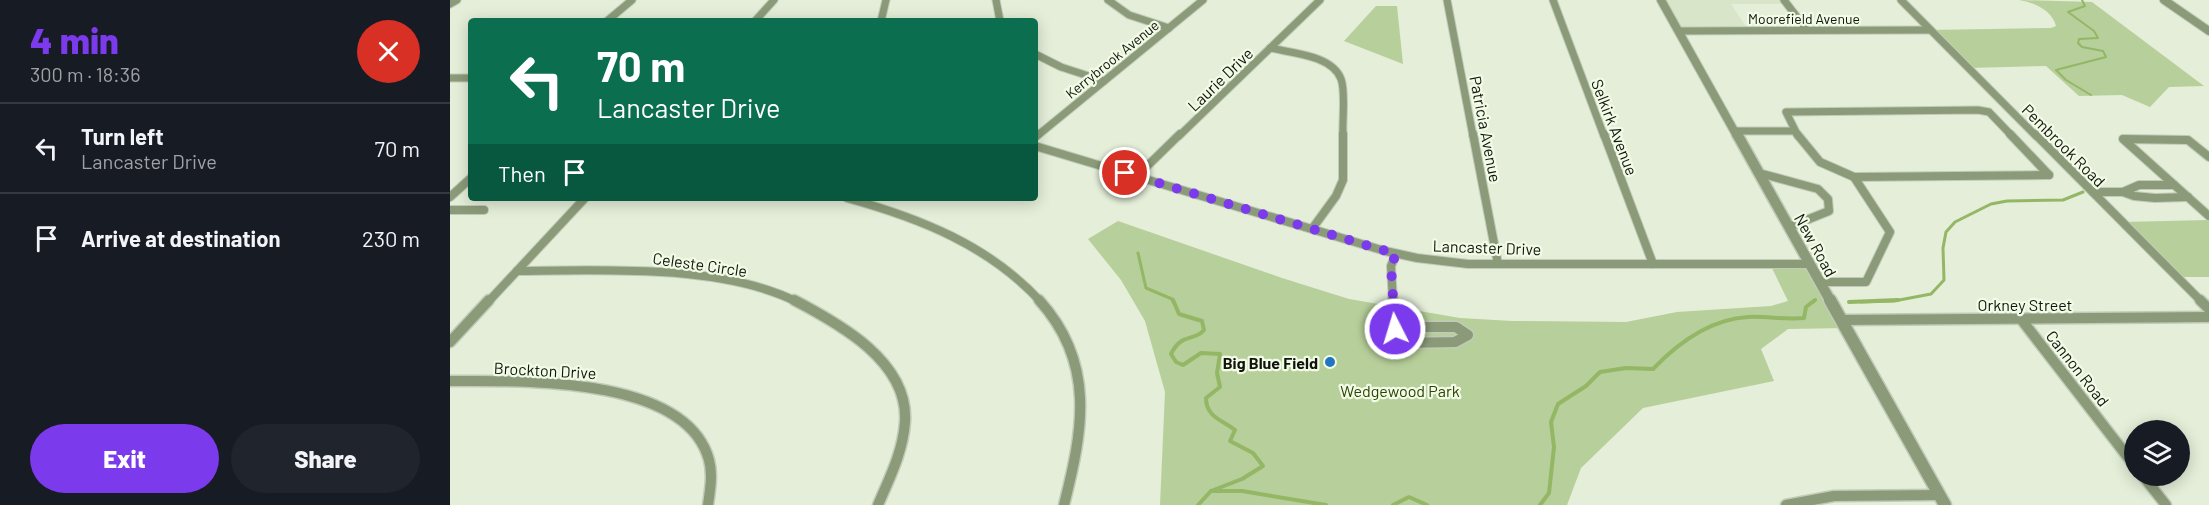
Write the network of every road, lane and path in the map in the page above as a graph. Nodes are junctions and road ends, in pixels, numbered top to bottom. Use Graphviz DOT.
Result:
graph roads {
  1 [pos="457,0"];
  2 [pos="632,0"];
  3 [pos="774,0"];
  4 [pos="886,0"];
  5 [pos="996,0"];
  6 [pos="1108,0"];
  7 [pos="1203,0"];
  8 [pos="1320,0"];
  9 [pos="1447,0"];
  10 [pos="1553,0"];
  11 [pos="1661,0"];
  12 [pos="1784,0"];
  13 [pos="1901,0"];
  14 [pos="2164,0"];
  15 [pos="450,4"];
  16 [pos="611,18"];
  17 [pos="757,18"];
  18 [pos="882,18"];
  19 [pos="999,18"];
  20 [pos="1169,28"];
  21 [pos="1807,30"];
  22 [pos="1930,30"];
  23 [pos="1679,31"];
  24 [pos="2209,31"];
  25 [pos="1270,48"];
  26 [pos="1038,56"];
  27 [pos="450,78"];
  28 [pos="468,78"];
  29 [pos="1104,81"];
  30 [pos="2008,108"];
  31 [pos="1989,112"];
  32 [pos="1735,131"];
  33 [pos="1794,131"];
  34 [pos="1038,134"];
  35 [pos="1038,147"];
  36 [pos="2209,158"];
  37 [pos="1759,173"];
  38 [pos="1137,176"];
  39 [pos="1854,177"];
  40 [pos="468,181"];
  41 [pos="2174,185"];
  42 [pos="2093,192"];
  43 [pos="2123,192"];
  44 [pos="450,197"];
  45 [pos="2188,197"];
  46 [pos="582,201"];
  47 [pos="858,201"];
  48 [pos="450,210"];
  49 [pos="484,210"];
  50 [pos="2209,216"];
  51 [pos="1789,227"];
  52 [pos="1312,229"];
  53 [pos="1396,254"];
  54 [pos="1498,264"];
  55 [pos="1653,264"];
  56 [pos="1810,264"];
  57 [pos="517,271"];
  58 [pos="1820,282"];
  59 [pos="2209,309"];
  60 [pos="2209,317"];
  61 [pos="1394,319"];
  62 [pos="2021,319"];
  63 [pos="1842,320"];
  64 [pos="450,342"];
  65 [pos="450,381"];
  66 [pos="2124,452"];
  67 [pos="2151,486"];
  68 [pos="1939,495"];
  69 [pos="708,505"];
  70 [pos="878,505"];
  71 [pos="1064,505"];
  72 [pos="1786,505"];
  73 [pos="1945,505"];
  74 [pos="2166,505"];
  1 -- 15 [label="street"];
  2 -- 16 [label="street"];
  3 -- 17 [label="street"];
  4 -- 18 [label="street"];
  5 -- 19 [label="street"];
  6 -- 20 [label="street"];
  7 -- 20 [label="street, Kerrybrook Avenue"];
  8 -- 25 [label="street, Laurie Drive"];
  9 -- 54 [label="street, Patricia Avenue"];
  10 -- 55 [label="street, Selkirk Avenue"];
  11 -- 23 [label="street, New Road"];
  12 -- 21 [label="street"];
  13 -- 22 [label="street, Pembrook Road"];
  14 -- 24 [label="street"];
  20 -- 29 [label="street, Kerrybrook Avenue"];
  21 -- 22 [label="street, Moorefield Avenue"];
  21 -- 23 [label="street, Moorefield Avenue"];
  22 -- 30 [label="street, Pembrook Road"];
  23 -- 32 [label="street, New Road"];
  25 -- 38 [label="street, Laurie Drive"];
  25 -- 52 [label="street"];
  26 -- 29 [label="street"];
  27 -- 28 [label="street"];
  29 -- 34 [label="street, Kerrybrook Avenue"];
  30 -- 31 [label="street"];
  30 -- 42 [label="street, Pembrook Road"];
  31 -- 33 [label="street"];
  31 -- 39 [label="street"];
  32 -- 33 [label="street"];
  32 -- 37 [label="street, New Road"];
  33 -- 39 [label="street"];
  35 -- 38 [label="street, Lancaster Drive"];
  36 -- 41 [label="street"];
  37 -- 51 [label="street, New Road"];
  37 -- 51 [label="street"];
  38 -- 52 [label="street, Lancaster Drive"];
  39 -- 58 [label="street"];
  40 -- 44 [label="street"];
  41 -- 43 [label="street"];
  41 -- 45 [label="street"];
  42 -- 43 [label="street"];
  42 -- 59 [label="street, Pembrook Road"];
  43 -- 45 [label="street"];
  45 -- 50 [label="street"];
  46 -- 57 [label="street"];
  47 -- 71 [label="street"];
  48 -- 49 [label="street"];
  51 -- 56 [label="street, New Road"];
  52 -- 53 [label="street, Lancaster Drive"];
  53 -- 54 [label="street, Lancaster Drive"];
  53 -- 61 [label="street"];
  54 -- 55 [label="street, Lancaster Drive"];
  55 -- 56 [label="street, Lancaster Drive"];
  56 -- 58 [label="street, New Road"];
  57 -- 64 [label="street"];
  57 -- 70 [label="street, Celeste Circle"];
  58 -- 63 [label="street, New Road"];
  60 -- 62 [label="street, Orkney Street"];
  61 -- 61 [label="street"];
  62 -- 63 [label="street, Orkney Street"];
  62 -- 66 [label="street, Cannon Road"];
  63 -- 68 [label="street, New Road"];
  65 -- 69 [label="street, Brockton Drive"];
  67 -- 74 [label="street"];
  68 -- 72 [label="street"];
  68 -- 73 [label="street, New Road"];
}
